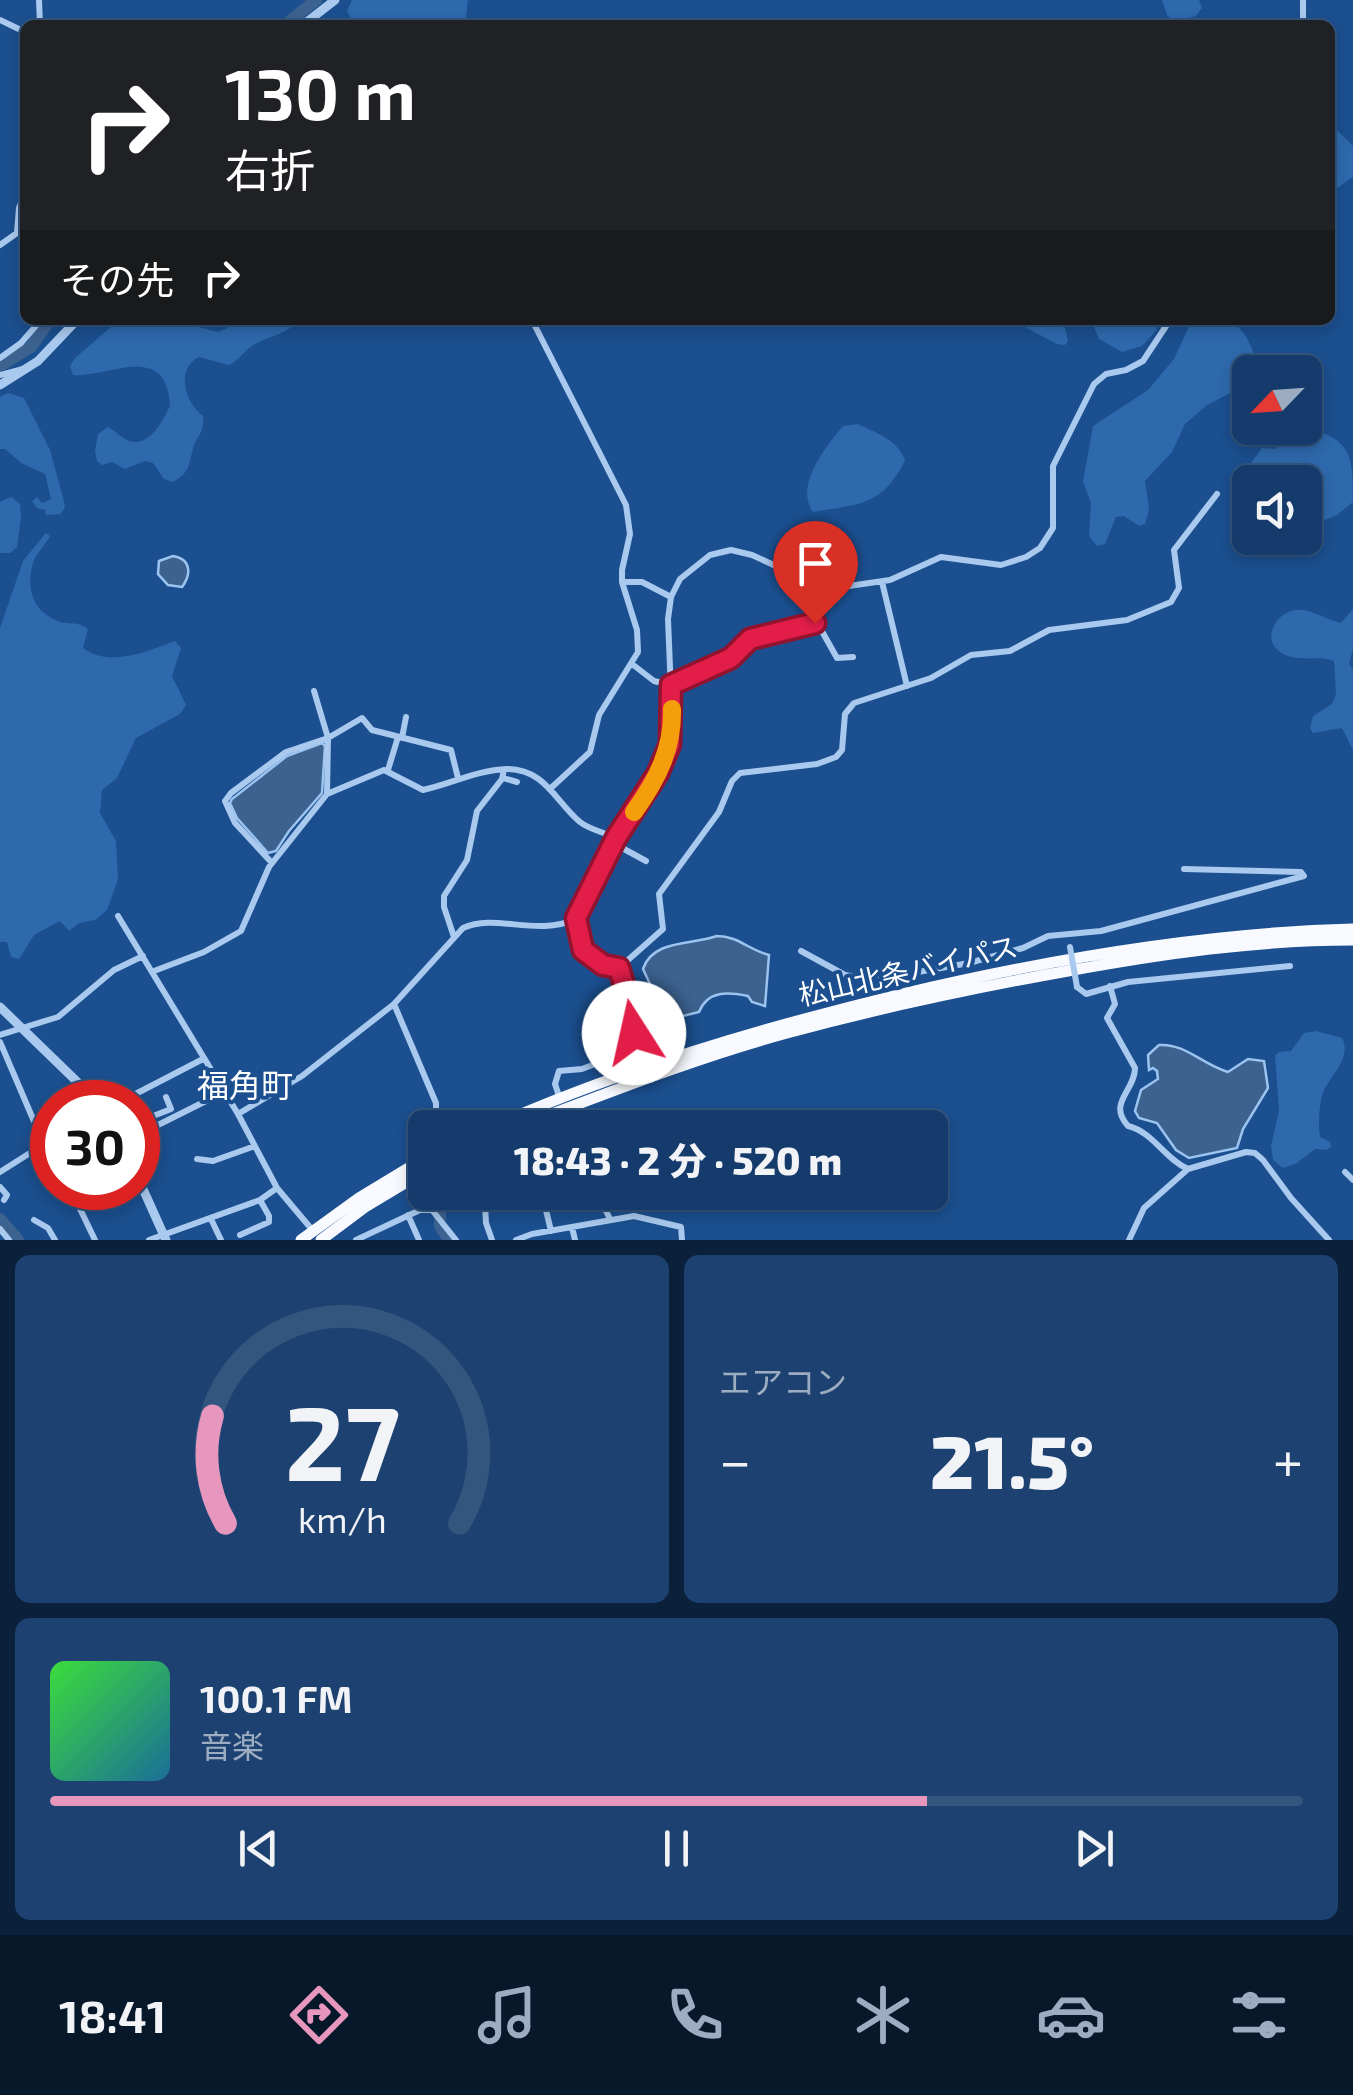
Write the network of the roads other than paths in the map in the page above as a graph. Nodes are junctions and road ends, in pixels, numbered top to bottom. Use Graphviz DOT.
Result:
graph roads {
  1 [pos="335,0"];
  2 [pos="309,20"];
  3 [pos="20,205"];
  4 [pos="0,245"];
  5 [pos="37,325"];
  6 [pos="73,325"];
  7 [pos="535,325"];
  8 [pos="1167,325"];
  9 [pos="0,358"];
  10 [pos="26,370"];
  11 [pos="0,375"];
  12 [pos="0,385"];
  13 [pos="1218,494"];
  14 [pos="622,582"];
  15 [pos="882,582"];
  16 [pos="671,597"];
  17 [pos="853,657"];
  18 [pos="632,664"];
  19 [pos="671,685"];
  20 [pos="907,686"];
  21 [pos="314,691"];
  22 [pos="406,717"];
  23 [pos="328,738"];
  24 [pos="400,738"];
  25 [pos="388,770"];
  26 [pos="503,774"];
  27 [pos="458,778"];
  28 [pos="517,782"];
  29 [pos="551,788"];
  30 [pos="328,794"];
  31 [pos="614,841"];
  32 [pos="646,861"];
  33 [pos="272,863"];
  34 [pos="1184,869"];
  35 [pos="118,916"];
  36 [pos="576,918"];
  37 [pos="1353,929"];
  38 [pos="1069,933"];
  39 [pos="454,937"];
  40 [pos="1353,940"];
  41 [pos="801,950"];
  42 [pos="143,956"];
  43 [pos="969,963"];
  44 [pos="1290,966"];
  45 [pos="619,968"];
  46 [pos="154,970"];
  47 [pos="973,983"];
  48 [pos="1110,986"];
  49 [pos="394,1004"];
  50 [pos="1,1008"];
  51 [pos="22,1029"];
  52 [pos="0,1038"];
  53 [pos="203,1059"];
  54 [pos="75,1080"];
  55 [pos="160,1081"];
  56 [pos="224,1092"];
  57 [pos="166,1097"];
  58 [pos="30,1101"];
  59 [pos="562,1103"];
  60 [pos="436,1110"];
  61 [pos="542,1110"];
  62 [pos="549,1110"];
  63 [pos="564,1110"];
  64 [pos="160,1113"];
  65 [pos="238,1114"];
  66 [pos="160,1124"];
  67 [pos="255,1146"];
  68 [pos="30,1152"];
  69 [pos="197,1159"];
  70 [pos="1,1169"];
  71 [pos="1188,1169"];
  72 [pos="408,1171"];
  73 [pos="1346,1172"];
  74 [pos="1353,1180"];
  75 [pos="408,1181"];
  76 [pos="0,1187"];
  77 [pos="277,1188"];
  78 [pos="4,1200"];
  79 [pos="260,1200"];
  80 [pos="81,1210"];
  81 [pos="152,1210"];
  82 [pos="436,1210"];
  83 [pos="486,1210"];
  84 [pos="546,1210"];
  85 [pos="606,1210"];
  86 [pos="408,1215"];
  87 [pos="437,1216"];
  88 [pos="210,1218"];
  89 [pos="610,1219"];
  90 [pos="34,1220"];
  91 [pos="572,1226"];
  92 [pos="0,1230"];
  93 [pos="551,1231"];
  94 [pos="240,1236"];
  95 [pos="318,1237"];
  96 [pos="165,1238"];
  97 [pos="9,1240"];
  98 [pos="55,1240"];
  99 [pos="95,1240"];
  100 [pos="149,1240"];
  101 [pos="221,1240"];
  102 [pos="301,1240"];
  103 [pos="356,1240"];
  104 [pos="419,1240"];
  105 [pos="456,1240"];
  106 [pos="492,1240"];
  107 [pos="516,1240"];
  108 [pos="575,1240"];
  109 [pos="682,1240"];
  110 [pos="1129,1240"];
  111 [pos="1329,1240"];
  1 -- 2 [label="street"];
  3 -- 4 [label="street"];
  5 -- 9 [label="street"];
  6 -- 10 [label="street"];
  7 -- 14 [label="street"];
  8 -- 15 [label="street"];
  10 -- 11 [label="street"];
  10 -- 12 [label="street"];
  13 -- 20 [label="street"];
  14 -- 16 [label="street"];
  14 -- 18 [label="street"];
  15 -- 16 [label="street"];
  15 -- 20 [label="street"];
  16 -- 19 [label="street"];
  17 -- 19 [label="street"];
  18 -- 19 [label="street"];
  18 -- 29 [label="street"];
  19 -- 31 [label="street"];
  20 -- 45 [label="street"];
  21 -- 23 [label="street"];
  22 -- 24 [label="street"];
  23 -- 24 [label="street"];
  23 -- 30 [label="street"];
  23 -- 33 [label="street"];
  24 -- 25 [label="street"];
  24 -- 27 [label="street"];
  25 -- 27 [label="street"];
  25 -- 30 [label="street"];
  26 -- 27 [label="street"];
  26 -- 28 [label="street"];
  26 -- 29 [label="street"];
  26 -- 39 [label="street"];
  29 -- 31 [label="street"];
  30 -- 33 [label="street"];
  31 -- 32 [label="street"];
  31 -- 36 [label="street"];
  33 -- 46 [label="street"];
  34 -- 38 [label="street"];
  35 -- 42 [label="street"];
  36 -- 39 [label="street"];
  36 -- 45 [label="street"];
  37 -- 47 [label="highway, 松山北条バイパス"];
  38 -- 43 [label="street"];
  38 -- 48 [label="street, bridge"];
  39 -- 49 [label="street"];
  40 -- 47 [label="highway, 松山北条バイパス"];
  41 -- 43 [label="street"];
  42 -- 46 [label="street"];
  42 -- 51 [label="street"];
  43 -- 47 [label="street"];
  44 -- 48 [label="street"];
  45 -- 59 [label="street"];
  46 -- 53 [label="street"];
  47 -- 59 [label="highway, 松山北条バイパス"];
  48 -- 71 [label="street"];
  49 -- 60 [label="street"];
  49 -- 65 [label="street"];
  50 -- 51 [label="street"];
  51 -- 52 [label="street"];
  51 -- 54 [label="street"];
  52 -- 58 [label="street"];
  53 -- 55 [label="street"];
  53 -- 56 [label="street"];
  56 -- 65 [label="street"];
  56 -- 66 [label="street"];
  57 -- 64 [label="street"];
  59 -- 61 [label="highway, 松山北条バイパス"];
  59 -- 62 [label="highway, 松山北条バイパス"];
  59 -- 63 [label="street"];
  65 -- 67 [label="street"];
  67 -- 69 [label="street"];
  67 -- 77 [label="street"];
  68 -- 70 [label="street"];
  71 -- 110 [label="street"];
  71 -- 111 [label="street"];
  72 -- 95 [label="highway"];
  73 -- 74 [label="street"];
  75 -- 95 [label="highway"];
  76 -- 78 [label="street"];
  77 -- 79 [label="street"];
  77 -- 95 [label="street"];
  79 -- 88 [label="street"];
  79 -- 94 [label="street"];
  80 -- 99 [label="street"];
  81 -- 96 [label="street"];
  82 -- 87 [label="street"];
  83 -- 106 [label="street"];
  84 -- 93 [label="street"];
  85 -- 89 [label="street"];
  86 -- 87 [label="street"];
  86 -- 103 [label="street"];
  86 -- 104 [label="street"];
  87 -- 105 [label="street"];
  88 -- 96 [label="street"];
  88 -- 101 [label="street"];
  89 -- 91 [label="street"];
  89 -- 109 [label="street"];
  90 -- 98 [label="street"];
  91 -- 93 [label="street"];
  91 -- 108 [label="street"];
  92 -- 97 [label="street"];
  93 -- 107 [label="street"];
  95 -- 102 [label="highway"];
  96 -- 100 [label="street"];
}
